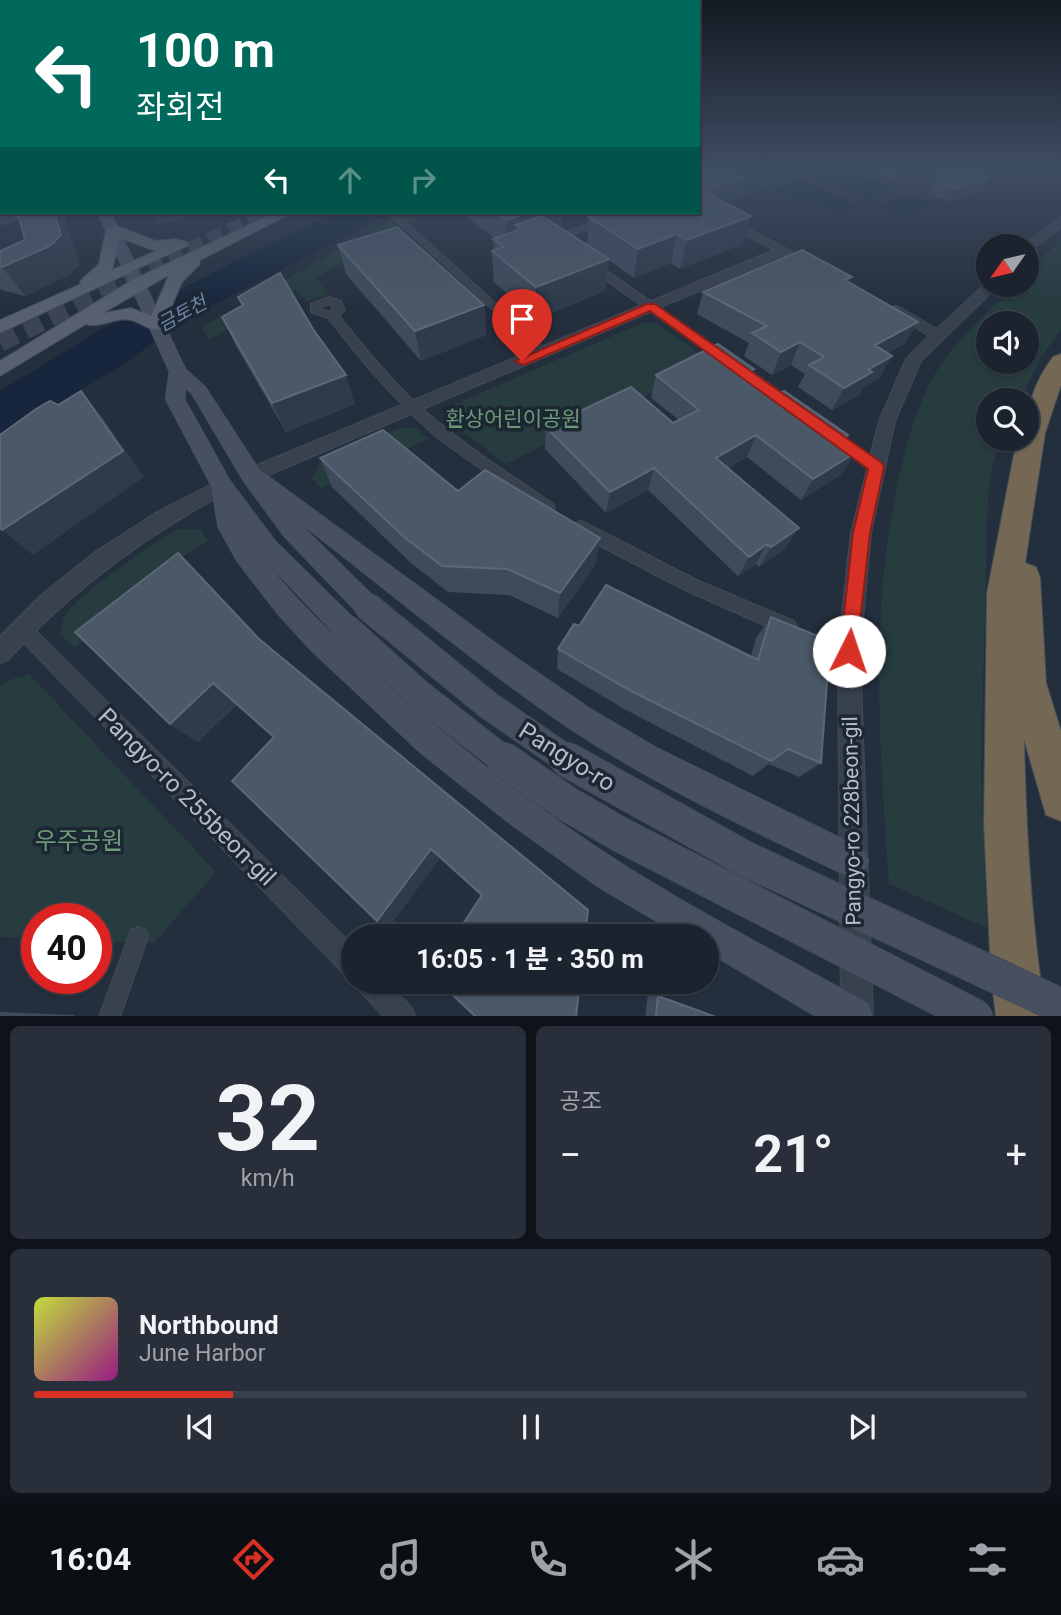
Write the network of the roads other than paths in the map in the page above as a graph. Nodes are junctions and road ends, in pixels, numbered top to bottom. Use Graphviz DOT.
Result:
graph roads {
  1 [pos="714,213"];
  2 [pos="31,214"];
  3 [pos="105,214"];
  4 [pos="251,214"];
  5 [pos="283,214"];
  6 [pos="393,214"];
  7 [pos="625,214"];
  8 [pos="1061,220"];
  9 [pos="0,221"];
  10 [pos="114,230"];
  11 [pos="1040,238"];
  12 [pos="194,239"];
  13 [pos="226,240"];
  14 [pos="783,251"];
  15 [pos="806,263"];
  16 [pos="137,284"];
  17 [pos="978,298"];
  18 [pos="887,306"];
  19 [pos="651,307"];
  20 [pos="33,312"];
  21 [pos="332,316"];
  22 [pos="156,325"];
  23 [pos="0,327"];
  24 [pos="64,331"];
  25 [pos="938,335"];
  26 [pos="544,352"];
  27 [pos="1061,362"];
  28 [pos="0,370"];
  29 [pos="178,372"];
  30 [pos="412,407"];
  31 [pos="797,411"];
  32 [pos="820,426"];
  33 [pos="876,467"];
  34 [pos="251,475"];
  35 [pos="222,486"];
  36 [pos="1022,497"];
  37 [pos="356,617"];
  38 [pos="21,628"];
  39 [pos="798,631"];
  40 [pos="0,652"];
  41 [pos="1061,800"];
  42 [pos="852,861"];
  43 [pos="138,937"];
  44 [pos="854,937"];
  45 [pos="341,953"];
  46 [pos="381,994"];
  47 [pos="1061,1006"];
  48 [pos="109,1016"];
  49 [pos="402,1016"];
  50 [pos="854,1016"];
  51 [pos="856,1016"];
  52 [pos="974,1016"];
  53 [pos="1021,1016"];
  1 -- 14 [label="street"];
  2 -- 9 [label="street"];
  3 -- 10 [label="main road, Pangyo-ro"];
  4 -- 12 [label="main road"];
  5 -- 13 [label="main road"];
  6 -- 26 [label="street"];
  7 -- 19 [label="street"];
  8 -- 11 [label="street"];
  10 -- 12 [label="main road"];
  10 -- 16 [label="main road, Pangyo-ro"];
  10 -- 20 [label="main road"];
  12 -- 16 [label="main road"];
  13 -- 16 [label="main road"];
  13 -- 22 [label="main road"];
  14 -- 15 [label="street"];
  14 -- 19 [label="street"];
  16 -- 20 [label="main road"];
  16 -- 22 [label="main road, Pangyo-ro"];
  16 -- 24 [label="main road"];
  17 -- 25 [label="street, Pangyo-ro 228beon-gil"];
  18 -- 25 [label="street"];
  19 -- 26 [label="street"];
  19 -- 31 [label="street"];
  20 -- 23 [label="main road"];
  20 -- 24 [label="main road"];
  21 -- 30 [label="street"];
  22 -- 24 [label="main road"];
  22 -- 29 [label="main road, Pangyo-ro"];
  24 -- 28 [label="main road"];
  25 -- 33 [label="street, Pangyo-ro 228beon-gil"];
  26 -- 30 [label="street"];
  27 -- 36 [label="highway"];
  29 -- 34 [label="main road, Pangyo-ro"];
  29 -- 35 [label="main road, Pangyo-ro"];
  30 -- 34 [label="street"];
  30 -- 39 [label="street"];
  32 -- 33 [label="street"];
  33 -- 42 [label="street, Pangyo-ro 228beon-gil"];
  34 -- 37 [label="main road, Pangyo-ro"];
  34 -- 42 [label="main road"];
  35 -- 37 [label="main road, Pangyo-ro"];
  35 -- 38 [label="street"];
  35 -- 50 [label="main road"];
  36 -- 41 [label="highway"];
  36 -- 53 [label="highway"];
  37 -- 47 [label="main road, Pangyo-ro, bridge"];
  37 -- 52 [label="main road, Pangyo-ro, bridge"];
  38 -- 40 [label="street"];
  38 -- 45 [label="street, Pangyo-ro 255beon-gil"];
  42 -- 44 [label="street, Pangyo-ro 228beon-gil"];
  43 -- 48 [label="street"];
  44 -- 51 [label="street"];
  46 -- 49 [label="street"];
}
